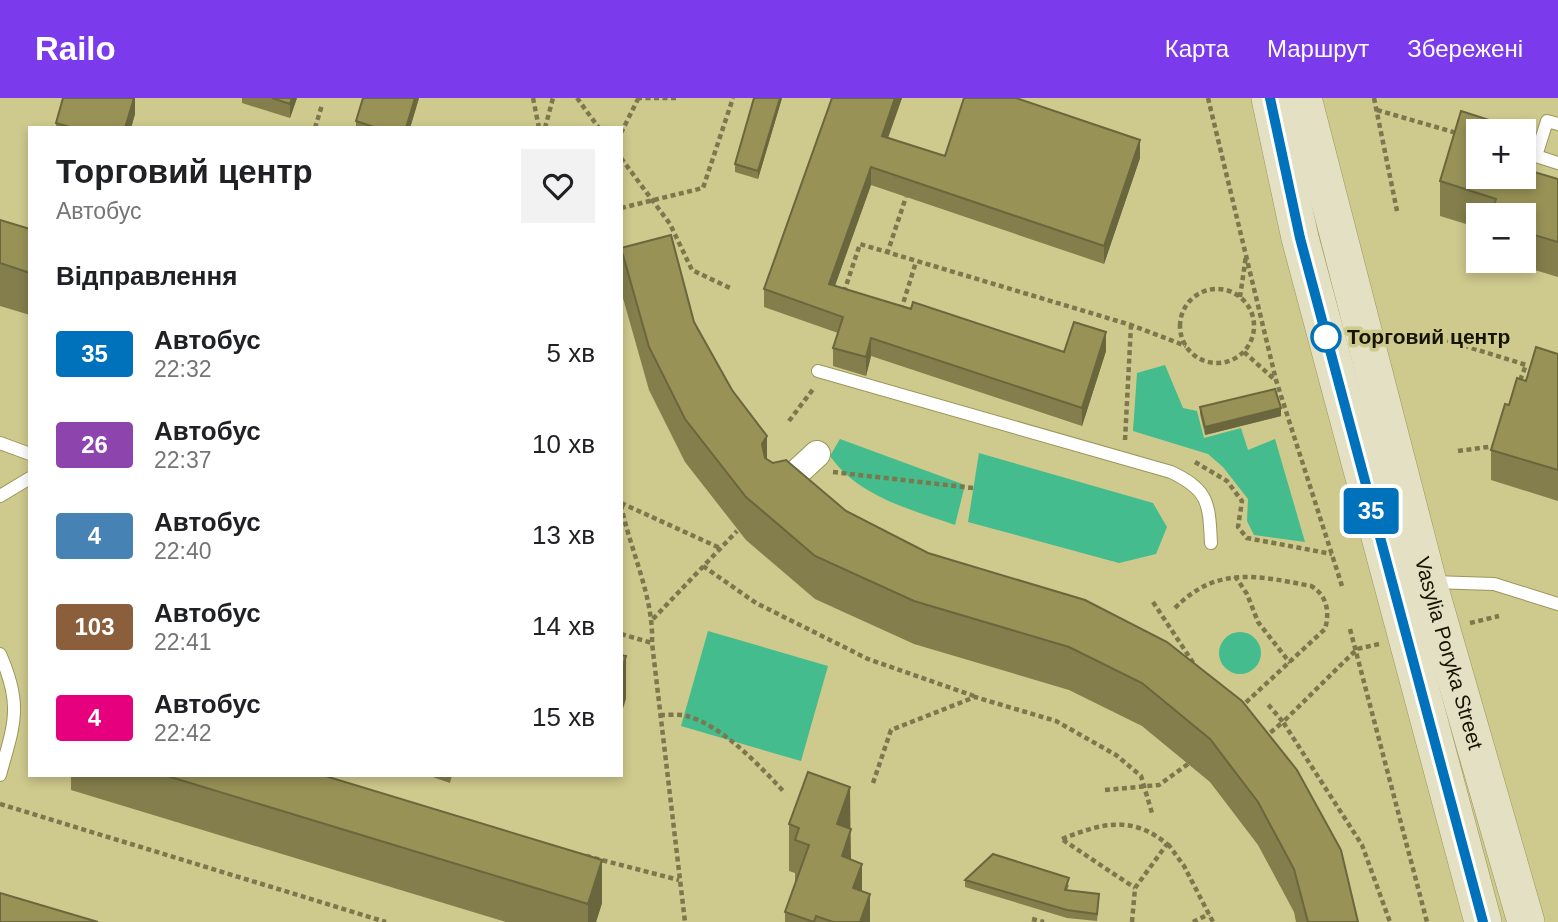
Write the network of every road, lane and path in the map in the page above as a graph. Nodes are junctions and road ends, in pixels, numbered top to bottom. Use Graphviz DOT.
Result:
graph roads {
  1 [pos="533,98"];
  2 [pos="553,98"];
  3 [pos="578,98"];
  4 [pos="637,98"];
  5 [pos="676,98"];
  6 [pos="733,98"];
  7 [pos="1208,98"];
  8 [pos="1270,98"];
  9 [pos="1303,98"];
  10 [pos="1374,98"];
  11 [pos="322,105"];
  12 [pos="1377,110"];
  13 [pos="1558,124"];
  14 [pos="316,126"];
  15 [pos="539,126"];
  16 [pos="546,126"];
  17 [pos="598,126"];
  18 [pos="623,129"];
  19 [pos="1466,136"];
  20 [pos="623,161"];
  21 [pos="1558,163"];
  22 [pos="905,197"];
  23 [pos="651,200"];
  24 [pos="623,207"];
  25 [pos="1397,211"];
  26 [pos="1246,253"];
  27 [pos="887,254"];
  28 [pos="916,262"];
  29 [pos="730,288"];
  30 [pos="844,292"];
  31 [pos="1240,297"];
  32 [pos="900,315"];
  33 [pos="1131,326"];
  34 [pos="1431,344"];
  35 [pos="1186,346"];
  36 [pos="1244,352"];
  37 [pos="1526,365"];
  38 [pos="1536,369"];
  39 [pos="818,371"];
  40 [pos="1276,380"];
  41 [pos="1517,389"];
  42 [pos="789,421"];
  43 [pos="1499,436"];
  44 [pos="1125,438"];
  45 [pos="1138,442"];
  46 [pos="0,443"];
  47 [pos="1458,451"];
  48 [pos="28,453"];
  49 [pos="1185,458"];
  50 [pos="1124,459"];
  51 [pos="825,463"];
  52 [pos="28,479"];
  53 [pos="973,488"];
  54 [pos="777,491"];
  55 [pos="0,496"];
  56 [pos="623,505"];
  57 [pos="623,514"];
  58 [pos="737,531"];
  59 [pos="1211,543"];
  60 [pos="720,548"];
  61 [pos="1332,554"];
  62 [pos="703,566"];
  63 [pos="1235,576"];
  64 [pos="1428,582"];
  65 [pos="1342,586"];
  66 [pos="1153,602"];
  67 [pos="1558,604"];
  68 [pos="1175,608"];
  69 [pos="653,619"];
  70 [pos="1350,629"];
  71 [pos="623,635"];
  72 [pos="652,643"];
  73 [pos="1357,649"];
  74 [pos="0,654"];
  75 [pos="1290,663"];
  76 [pos="1199,670"];
  77 [pos="975,696"];
  78 [pos="1266,702"];
  79 [pos="660,715"];
  80 [pos="1232,715"];
  81 [pos="1283,722"];
  82 [pos="1260,741"];
  83 [pos="1188,764"];
  84 [pos="0,775"];
  85 [pos="873,783"];
  86 [pos="1146,788"];
  87 [pos="1105,790"];
  88 [pos="785,793"];
  89 [pos="0,804"];
  90 [pos="1152,813"];
  91 [pos="1167,844"];
  92 [pos="585,855"];
  93 [pos="679,880"];
  94 [pos="1135,888"];
  95 [pos="1209,914"];
  96 [pos="1032,919"];
  97 [pos="386,922"];
  98 [pos="685,922"];
  99 [pos="1044,922"];
  100 [pos="1132,922"];
  101 [pos="1193,922"];
  102 [pos="1213,922"];
  103 [pos="1390,922"];
  104 [pos="1427,922"];
  105 [pos="1483,922"];
  106 [pos="1526,922"];
  1 -- 15 [label="path"];
  2 -- 16 [label="path"];
  3 -- 17 [label="path"];
  4 -- 5 [label="path"];
  4 -- 18 [label="path"];
  6 -- 23 [label="path"];
  7 -- 26 [label="path"];
  8 -- 105 [label="street, Vasylia Poryka Street"];
  9 -- 64 [label="street, Vasylia Poryka Street"];
  10 -- 12 [label="path"];
  11 -- 14 [label="path"];
  12 -- 19 [label="path"];
  12 -- 25 [label="path"];
  13 -- 21 [label="lane"];
  20 -- 23 [label="path"];
  22 -- 27 [label="path"];
  23 -- 24 [label="path"];
  23 -- 29 [label="path"];
  26 -- 31 [label="path"];
  26 -- 40 [label="path"];
  27 -- 28 [label="path"];
  27 -- 30 [label="path"];
  28 -- 32 [label="path"];
  28 -- 33 [label="path"];
  31 -- 35 [label="path"];
  31 -- 36 [label="path"];
  33 -- 35 [label="path"];
  33 -- 44 [label="path"];
  34 -- 37 [label="path"];
  35 -- 36 [label="path"];
  36 -- 40 [label="path"];
  37 -- 38 [label="path"];
  37 -- 41 [label="path"];
  39 -- 42 [label="path"];
  39 -- 50 [label="lane"];
  40 -- 61 [label="path"];
  43 -- 47 [label="path"];
  44 -- 45 [label="path"];
  44 -- 50 [label="path"];
  46 -- 48 [label="lane"];
  49 -- 61 [label="path"];
  50 -- 59 [label="lane"];
  51 -- 53 [label="path"];
  51 -- 54 [label="street"];
  52 -- 55 [label="lane"];
  56 -- 60 [label="path"];
  57 -- 69 [label="path"];
  58 -- 60 [label="path"];
  60 -- 62 [label="path"];
  61 -- 65 [label="path"];
  62 -- 69 [label="path"];
  62 -- 77 [label="path"];
  63 -- 68 [label="path"];
  63 -- 75 [label="path"];
  63 -- 75 [label="path"];
  64 -- 67 [label="lane"];
  64 -- 106 [label="street, Vasylia Poryka Street"];
  66 -- 76 [label="path"];
  69 -- 72 [label="path"];
  70 -- 73 [label="path"];
  71 -- 72 [label="path"];
  72 -- 79 [label="path"];
  73 -- 81 [label="path"];
  73 -- 104 [label="path"];
  74 -- 84 [label="lane"];
  75 -- 80 [label="path"];
  77 -- 85 [label="path"];
  77 -- 86 [label="path"];
  78 -- 81 [label="path"];
  79 -- 88 [label="path"];
  79 -- 93 [label="path"];
  81 -- 82 [label="path"];
  81 -- 103 [label="path"];
  83 -- 86 [label="path"];
  86 -- 87 [label="path"];
  86 -- 90 [label="path"];
  89 -- 97 [label="path"];
  91 -- 94 [label="path"];
  91 -- 94 [label="path"];
  91 -- 95 [label="path"];
  92 -- 93 [label="path"];
  93 -- 98 [label="path"];
  94 -- 100 [label="path"];
  95 -- 101 [label="path"];
  95 -- 102 [label="path"];
  96 -- 99 [label="path"];
}
